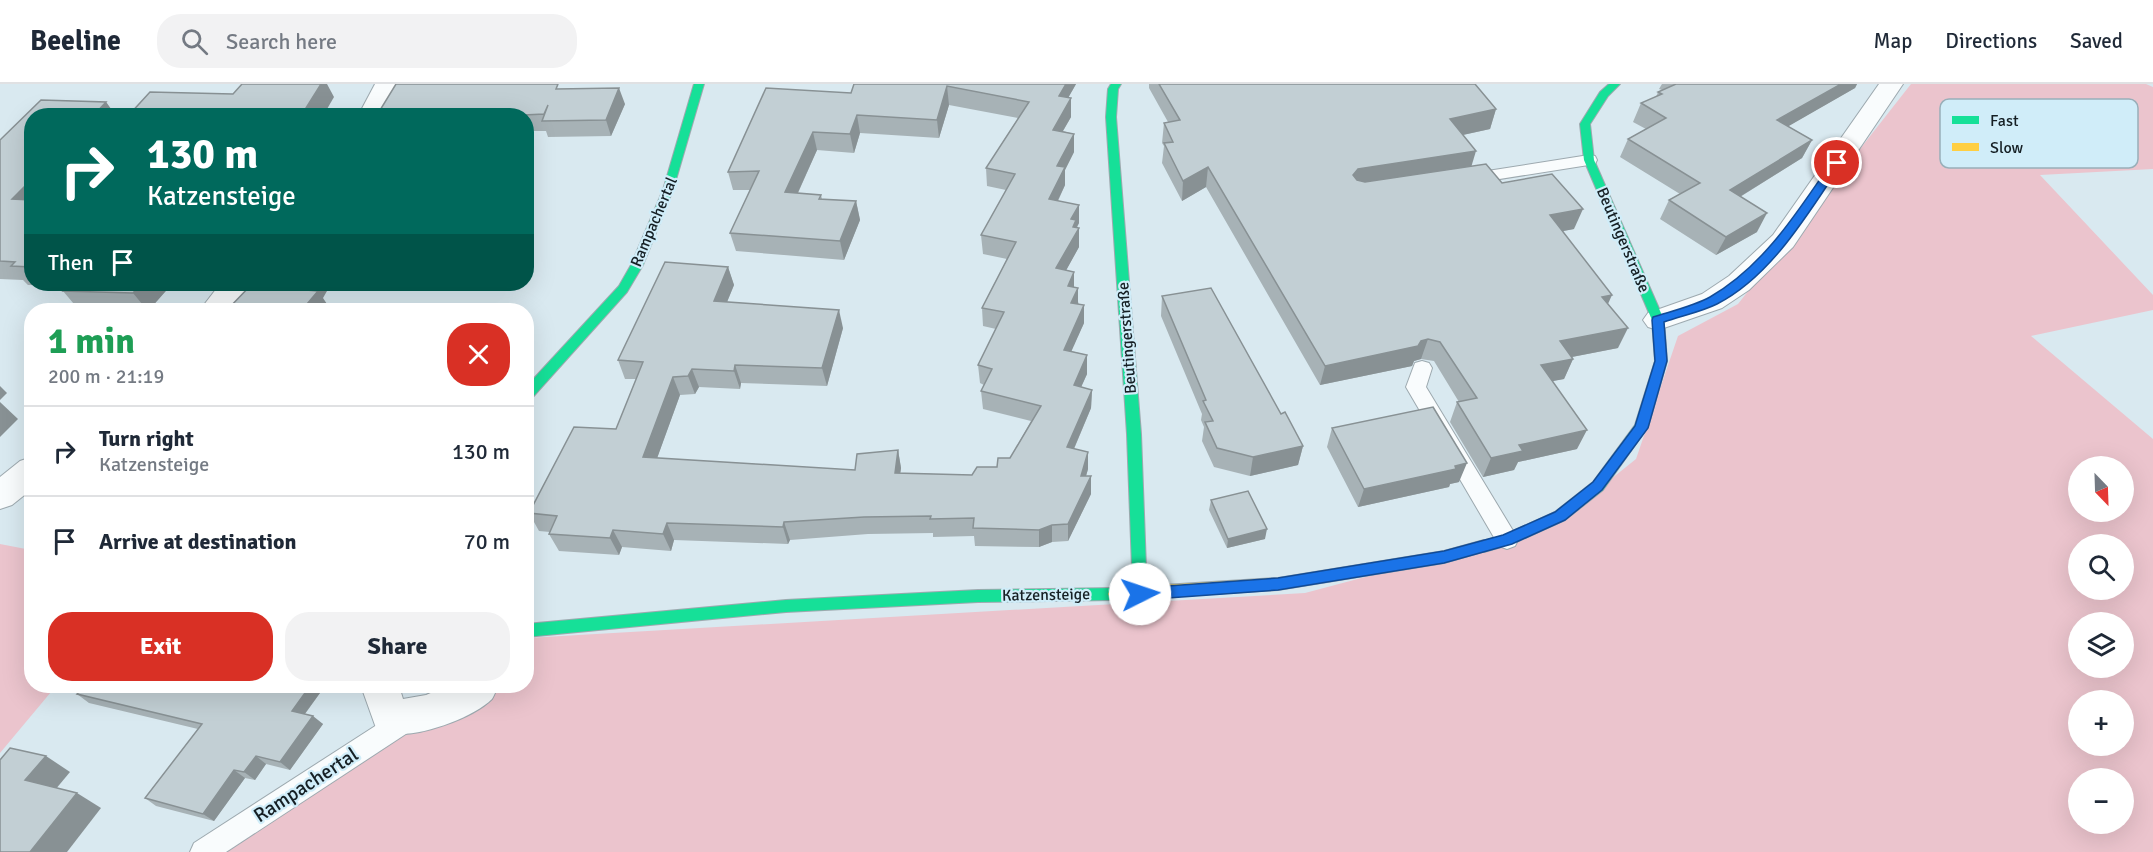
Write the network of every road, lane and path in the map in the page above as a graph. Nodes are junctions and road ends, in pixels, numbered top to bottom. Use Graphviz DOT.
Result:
graph roads {
  1 [pos="387,84"];
  2 [pos="699,84"];
  3 [pos="1116,84"];
  4 [pos="1615,84"];
  5 [pos="1891,84"];
  6 [pos="374,108"];
  7 [pos="1589,160"];
  8 [pos="1453,181"];
  9 [pos="230,291"];
  10 [pos="220,303"];
  11 [pos="1658,320"];
  12 [pos="1422,368"];
  13 [pos="534,387"];
  14 [pos="24,476"];
  15 [pos="0,496"];
  16 [pos="1507,540"];
  17 [pos="1140,594"];
  18 [pos="534,630"];
  19 [pos="382,693"];
  20 [pos="469,693"];
  21 [pos="409,718"];
  22 [pos="203,852"];
  1 -- 6 [label="street"];
  2 -- 13 [label="street, Rampachertal"];
  3 -- 17 [label="street, Beutingerstraße"];
  4 -- 7 [label="street, Beutingerstraße"];
  5 -- 11 [label="street"];
  7 -- 8 [label="lane"];
  7 -- 11 [label="street, Beutingerstraße"];
  9 -- 10 [label="street"];
  11 -- 16 [label="street, Katzensteige"];
  12 -- 16 [label="lane"];
  14 -- 15 [label="street"];
  16 -- 17 [label="street, Katzensteige"];
  17 -- 18 [label="street, Katzensteige"];
  19 -- 21 [label="street"];
  20 -- 21 [label="street, Rampachertal"];
  21 -- 22 [label="lane, Rampachertal"];
}
